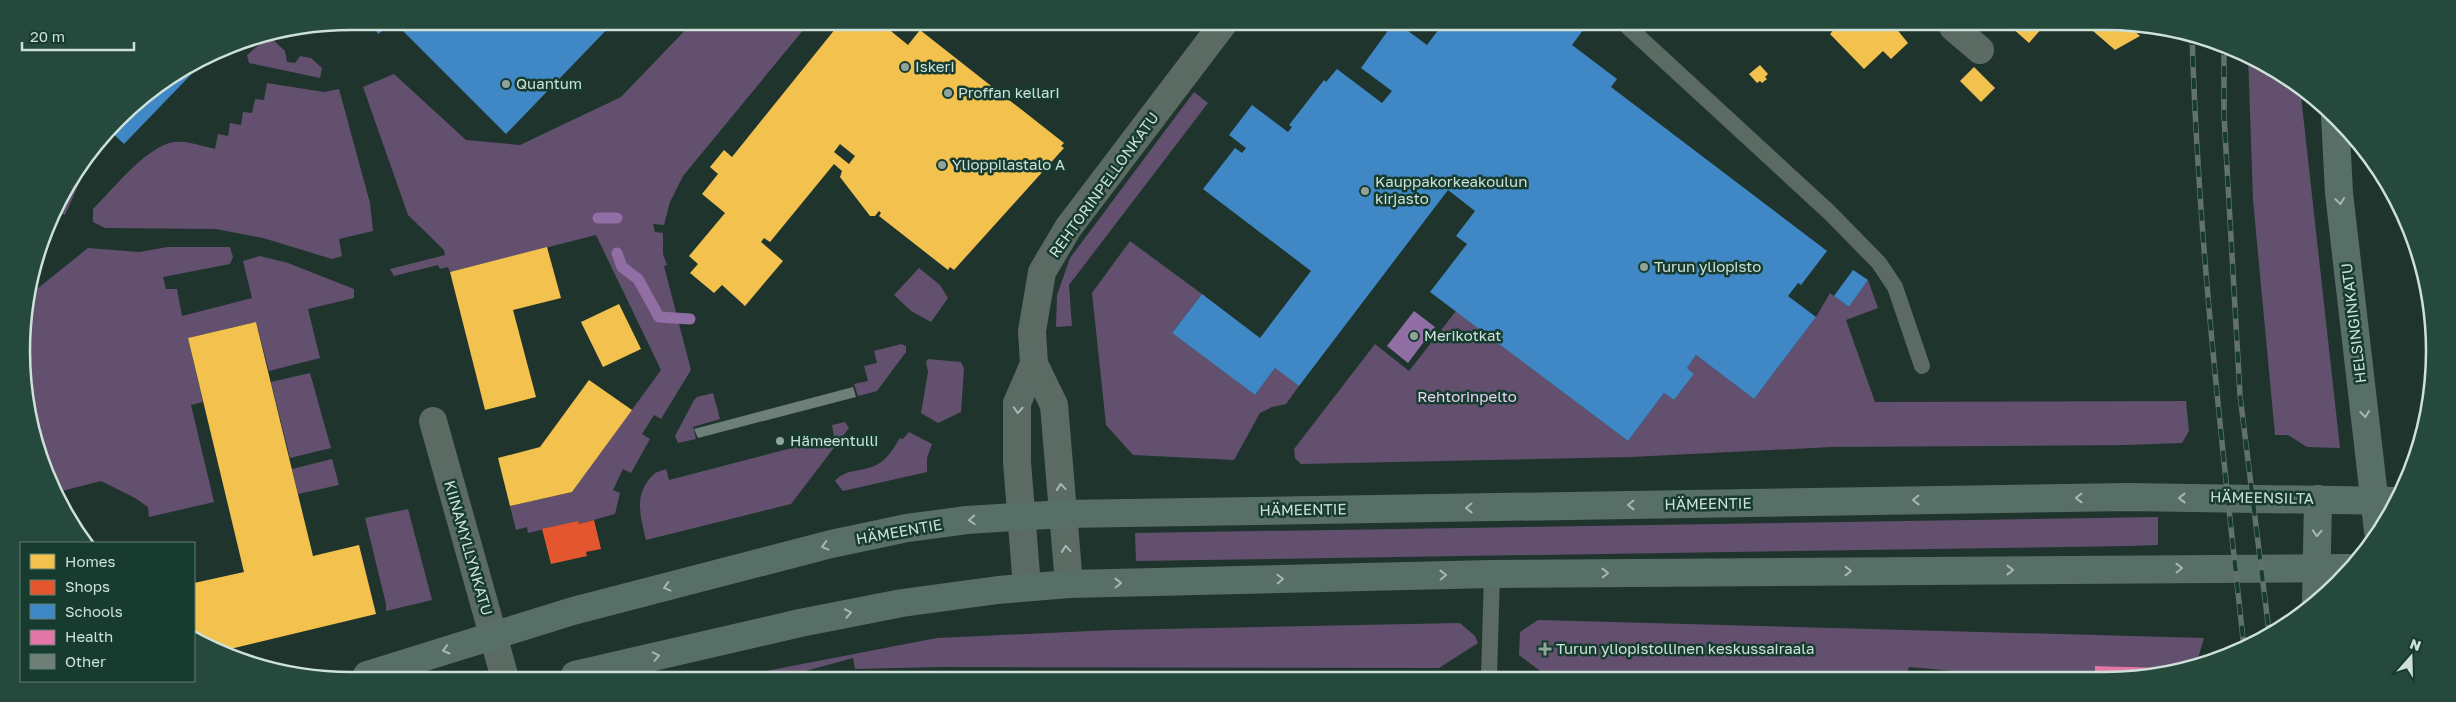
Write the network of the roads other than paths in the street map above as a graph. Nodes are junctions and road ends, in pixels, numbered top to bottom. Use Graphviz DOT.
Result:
graph roads {
  1 [pos="1218,30"];
  2 [pos="1631,30"];
  3 [pos="1957,30"];
  4 [pos="1980,50"];
  5 [pos="2336,128"];
  6 [pos="1034,364"];
  7 [pos="1922,366"];
  8 [pos="433,421"];
  9 [pos="2128,497"];
  10 [pos="2318,499"];
  11 [pos="2389,501"];
  12 [pos="1063,514"];
  13 [pos="1020,518"];
  14 [pos="2377,521"];
  15 [pos="2315,567"];
  16 [pos="2342,568"];
  17 [pos="1492,574"];
  18 [pos="1069,584"];
  19 [pos="1028,587"];
  20 [pos="2316,593"];
  21 [pos="493,635"];
  22 [pos="376,672"];
  23 [pos="503,672"];
  24 [pos="588,672"];
  25 [pos="1489,672"];
  1 -- 6 [label="street, REHTORINPELLONKATU"];
  2 -- 7 [label="lane"];
  3 -- 4 [label="street"];
  5 -- 14 [label="highway, HELSINGINKATU, one-way"];
  12 -- 6 [label="street, REHTORINPELLONKATU, one-way"];
  6 -- 13 [label="street, REHTORINPELLONKATU, one-way"];
  8 -- 21 [label="street, KIINAMYLLYNKATU"];
  10 -- 9 [label="highway, HÄMEENSILTA, one-way"];
  9 -- 12 [label="highway, HÄMEENTIE, one-way"];
  10 -- 11 [label="highway, HÄMEENSILTA"];
  10 -- 15 [label="highway, one-way"];
  12 -- 13 [label="highway, HÄMEENTIE"];
  18 -- 12 [label="street, REHTORINPELLONKATU, one-way"];
  13 -- 19 [label="street, REHTORINPELLONKATU"];
  13 -- 21 [label="highway, HÄMEENTIE, one-way"];
  15 -- 16 [label="highway"];
  17 -- 15 [label="highway, one-way"];
  15 -- 20 [label="highway"];
  18 -- 17 [label="highway, one-way"];
  17 -- 25 [label="lane"];
  18 -- 19 [label="highway"];
  24 -- 19 [label="highway, one-way"];
  21 -- 22 [label="highway, HÄMEENTIE, one-way"];
  21 -- 23 [label="street, KIINAMYLLYNKATU"];
}
